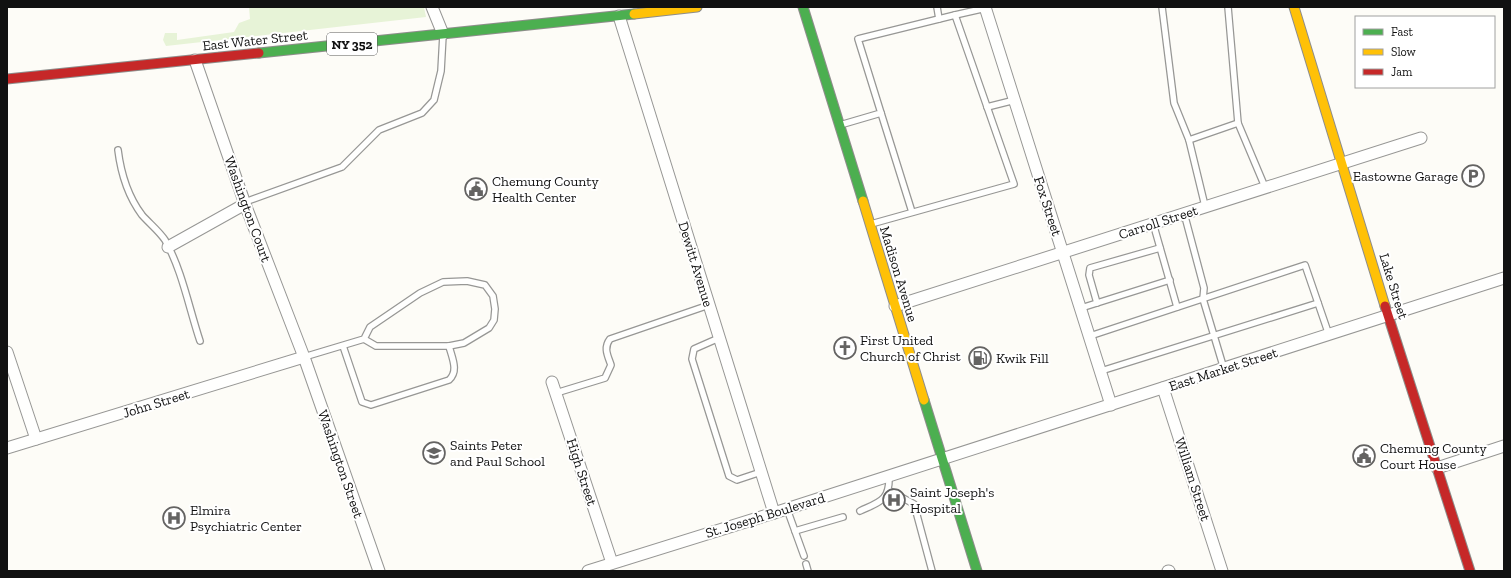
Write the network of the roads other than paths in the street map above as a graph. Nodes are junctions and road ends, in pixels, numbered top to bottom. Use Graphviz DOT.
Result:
graph roads {
  1 [pos="432,7"];
  2 [pos="697,7"];
  3 [pos="803,7"];
  4 [pos="937,7"];
  5 [pos="1162,7"];
  6 [pos="1228,7"];
  7 [pos="1294,7"];
  8 [pos="986,8"];
  9 [pos="954,15"];
  10 [pos="619,16"];
  11 [pos="939,19"];
  12 [pos="443,34"];
  13 [pos="195,60"];
  14 [pos="7,79"];
  15 [pos="1014,100"];
  16 [pos="987,107"];
  17 [pos="882,113"];
  18 [pos="1238,123"];
  19 [pos="839,125"];
  20 [pos="1421,138"];
  21 [pos="1189,140"];
  22 [pos="118,150"];
  23 [pos="1342,163"];
  24 [pos="1265,187"];
  25 [pos="245,203"];
  26 [pos="1205,206"];
  27 [pos="912,212"];
  28 [pos="1184,213"];
  29 [pos="1153,223"];
  30 [pos="870,224"];
  31 [pos="168,247"];
  32 [pos="1160,248"];
  33 [pos="1063,252"];
  34 [pos="1504,278"];
  35 [pos="1170,280"];
  36 [pos="1203,299"];
  37 [pos="1097,303"];
  38 [pos="1318,303"];
  39 [pos="709,305"];
  40 [pos="895,306"];
  41 [pos="1177,307"];
  42 [pos="1081,308"];
  43 [pos="1388,316"];
  44 [pos="1214,334"];
  45 [pos="1329,335"];
  46 [pos="1090,336"];
  47 [pos="719,338"];
  48 [pos="364,339"];
  49 [pos="200,341"];
  50 [pos="343,346"];
  51 [pos="449,346"];
  52 [pos="7,352"];
  53 [pos="304,357"];
  54 [pos="1224,369"];
  55 [pos="1101,371"];
  56 [pos="552,382"];
  57 [pos="1163,388"];
  58 [pos="556,393"];
  59 [pos="1111,405"];
  60 [pos="36,439"];
  61 [pos="1504,446"];
  62 [pos="7,448"];
  63 [pos="942,459"];
  64 [pos="1437,468"];
  65 [pos="761,472"];
  66 [pos="889,476"];
  67 [pos="888,490"];
  68 [pos="787,509"];
  69 [pos="860,511"];
  70 [pos="774,513"];
  71 [pos="843,517"];
  72 [pos="795,531"];
  73 [pos="804,556"];
  74 [pos="612,563"];
  75 [pos="806,564"];
  76 [pos="378,571"];
  77 [pos="588,571"];
  78 [pos="808,571"];
  79 [pos="932,571"];
  80 [pos="977,571"];
  81 [pos="1222,571"];
  82 [pos="1470,571"];
  1 -- 12 [label="street"];
  2 -- 10 [label="main road, East Water Street / NY 352"];
  3 -- 19 [label="main road, Madison Avenue"];
  4 -- 11 [label="lane"];
  5 -- 21 [label="lane"];
  6 -- 18 [label="lane"];
  7 -- 23 [label="main road, Lake Street"];
  8 -- 9 [label="lane"];
  8 -- 15 [label="street, Fox Street"];
  9 -- 11 [label="lane"];
  9 -- 16 [label="lane"];
  10 -- 12 [label="main road, East Water Street / NY 352"];
  10 -- 39 [label="street, Dewitt Avenue"];
  11 -- 17 [label="lane"];
  12 -- 13 [label="main road, East Water Street / NY 352"];
  12 -- 25 [label="lane"];
  13 -- 14 [label="main road, East Water Street / NY 352"];
  13 -- 25 [label="street, Washington Court"];
  15 -- 16 [label="lane"];
  15 -- 33 [label="street, Fox Street"];
  16 -- 27 [label="lane"];
  17 -- 19 [label="lane"];
  17 -- 27 [label="lane"];
  18 -- 21 [label="lane"];
  18 -- 24 [label="lane"];
  19 -- 30 [label="main road, Madison Avenue"];
  20 -- 23 [label="street, Carroll Street"];
  21 -- 26 [label="lane"];
  22 -- 31 [label="lane"];
  23 -- 24 [label="street, Carroll Street"];
  23 -- 43 [label="main road, Lake Street"];
  24 -- 26 [label="street, Carroll Street"];
  25 -- 31 [label="street"];
  25 -- 53 [label="street, Washington Court"];
  26 -- 28 [label="street, Carroll Street"];
  27 -- 30 [label="lane"];
  28 -- 29 [label="street, Carroll Street"];
  28 -- 36 [label="lane"];
  29 -- 32 [label="lane"];
  29 -- 33 [label="street, Carroll Street"];
  30 -- 40 [label="main road, Madison Avenue"];
  31 -- 49 [label="lane"];
  32 -- 35 [label="lane"];
  32 -- 37 [label="lane"];
  33 -- 40 [label="street, Carroll Street"];
  33 -- 42 [label="street, Fox Street"];
  34 -- 43 [label="street, East Market Street"];
  35 -- 37 [label="lane"];
  35 -- 41 [label="lane"];
  36 -- 38 [label="lane"];
  36 -- 41 [label="lane"];
  36 -- 44 [label="lane"];
  37 -- 42 [label="lane"];
  38 -- 44 [label="lane"];
  38 -- 45 [label="lane"];
  39 -- 47 [label="street, Dewitt Avenue"];
  39 -- 58 [label="lane"];
  40 -- 63 [label="main road, Madison Avenue"];
  41 -- 46 [label="lane"];
  42 -- 46 [label="street, Fox Street"];
  43 -- 45 [label="street, East Market Street"];
  43 -- 64 [label="main road, Lake Street"];
  44 -- 54 [label="lane"];
  44 -- 55 [label="lane"];
  45 -- 54 [label="street, East Market Street"];
  46 -- 55 [label="street, Fox Street"];
  47 -- 65 [label="street, Dewitt Avenue"];
  47 -- 65 [label="lane"];
  48 -- 50 [label="lane"];
  48 -- 51 [label="lane"];
  48 -- 51 [label="lane"];
  50 -- 51 [label="lane"];
  50 -- 53 [label="lane"];
  52 -- 60 [label="street"];
  53 -- 60 [label="street, John Street"];
  53 -- 76 [label="street, Washington Street"];
  54 -- 57 [label="street, East Market Street"];
  55 -- 59 [label="street, Fox Street"];
  56 -- 58 [label="street, High Street"];
  57 -- 59 [label="street, East Market Street"];
  57 -- 81 [label="street, William Street"];
  58 -- 74 [label="street, High Street"];
  59 -- 63 [label="street, East Market Street"];
  60 -- 62 [label="street, John Street"];
  61 -- 64 [label="street"];
  63 -- 66 [label="street, St. Joseph Boulevard"];
  63 -- 80 [label="main road, Madison Avenue"];
  64 -- 82 [label="main road, Lake Street"];
  65 -- 70 [label="street, Dewitt Avenue"];
  66 -- 67 [label="lane"];
  66 -- 68 [label="street, St. Joseph Boulevard"];
  67 -- 69 [label="lane"];
  67 -- 79 [label="lane"];
  68 -- 70 [label="street, St. Joseph Boulevard"];
  68 -- 72 [label="lane"];
  70 -- 74 [label="street, St. Joseph Boulevard"];
  71 -- 72 [label="lane"];
  72 -- 73 [label="lane"];
  74 -- 77 [label="street, St. Joseph Boulevard"];
  75 -- 78 [label="lane"];
}
